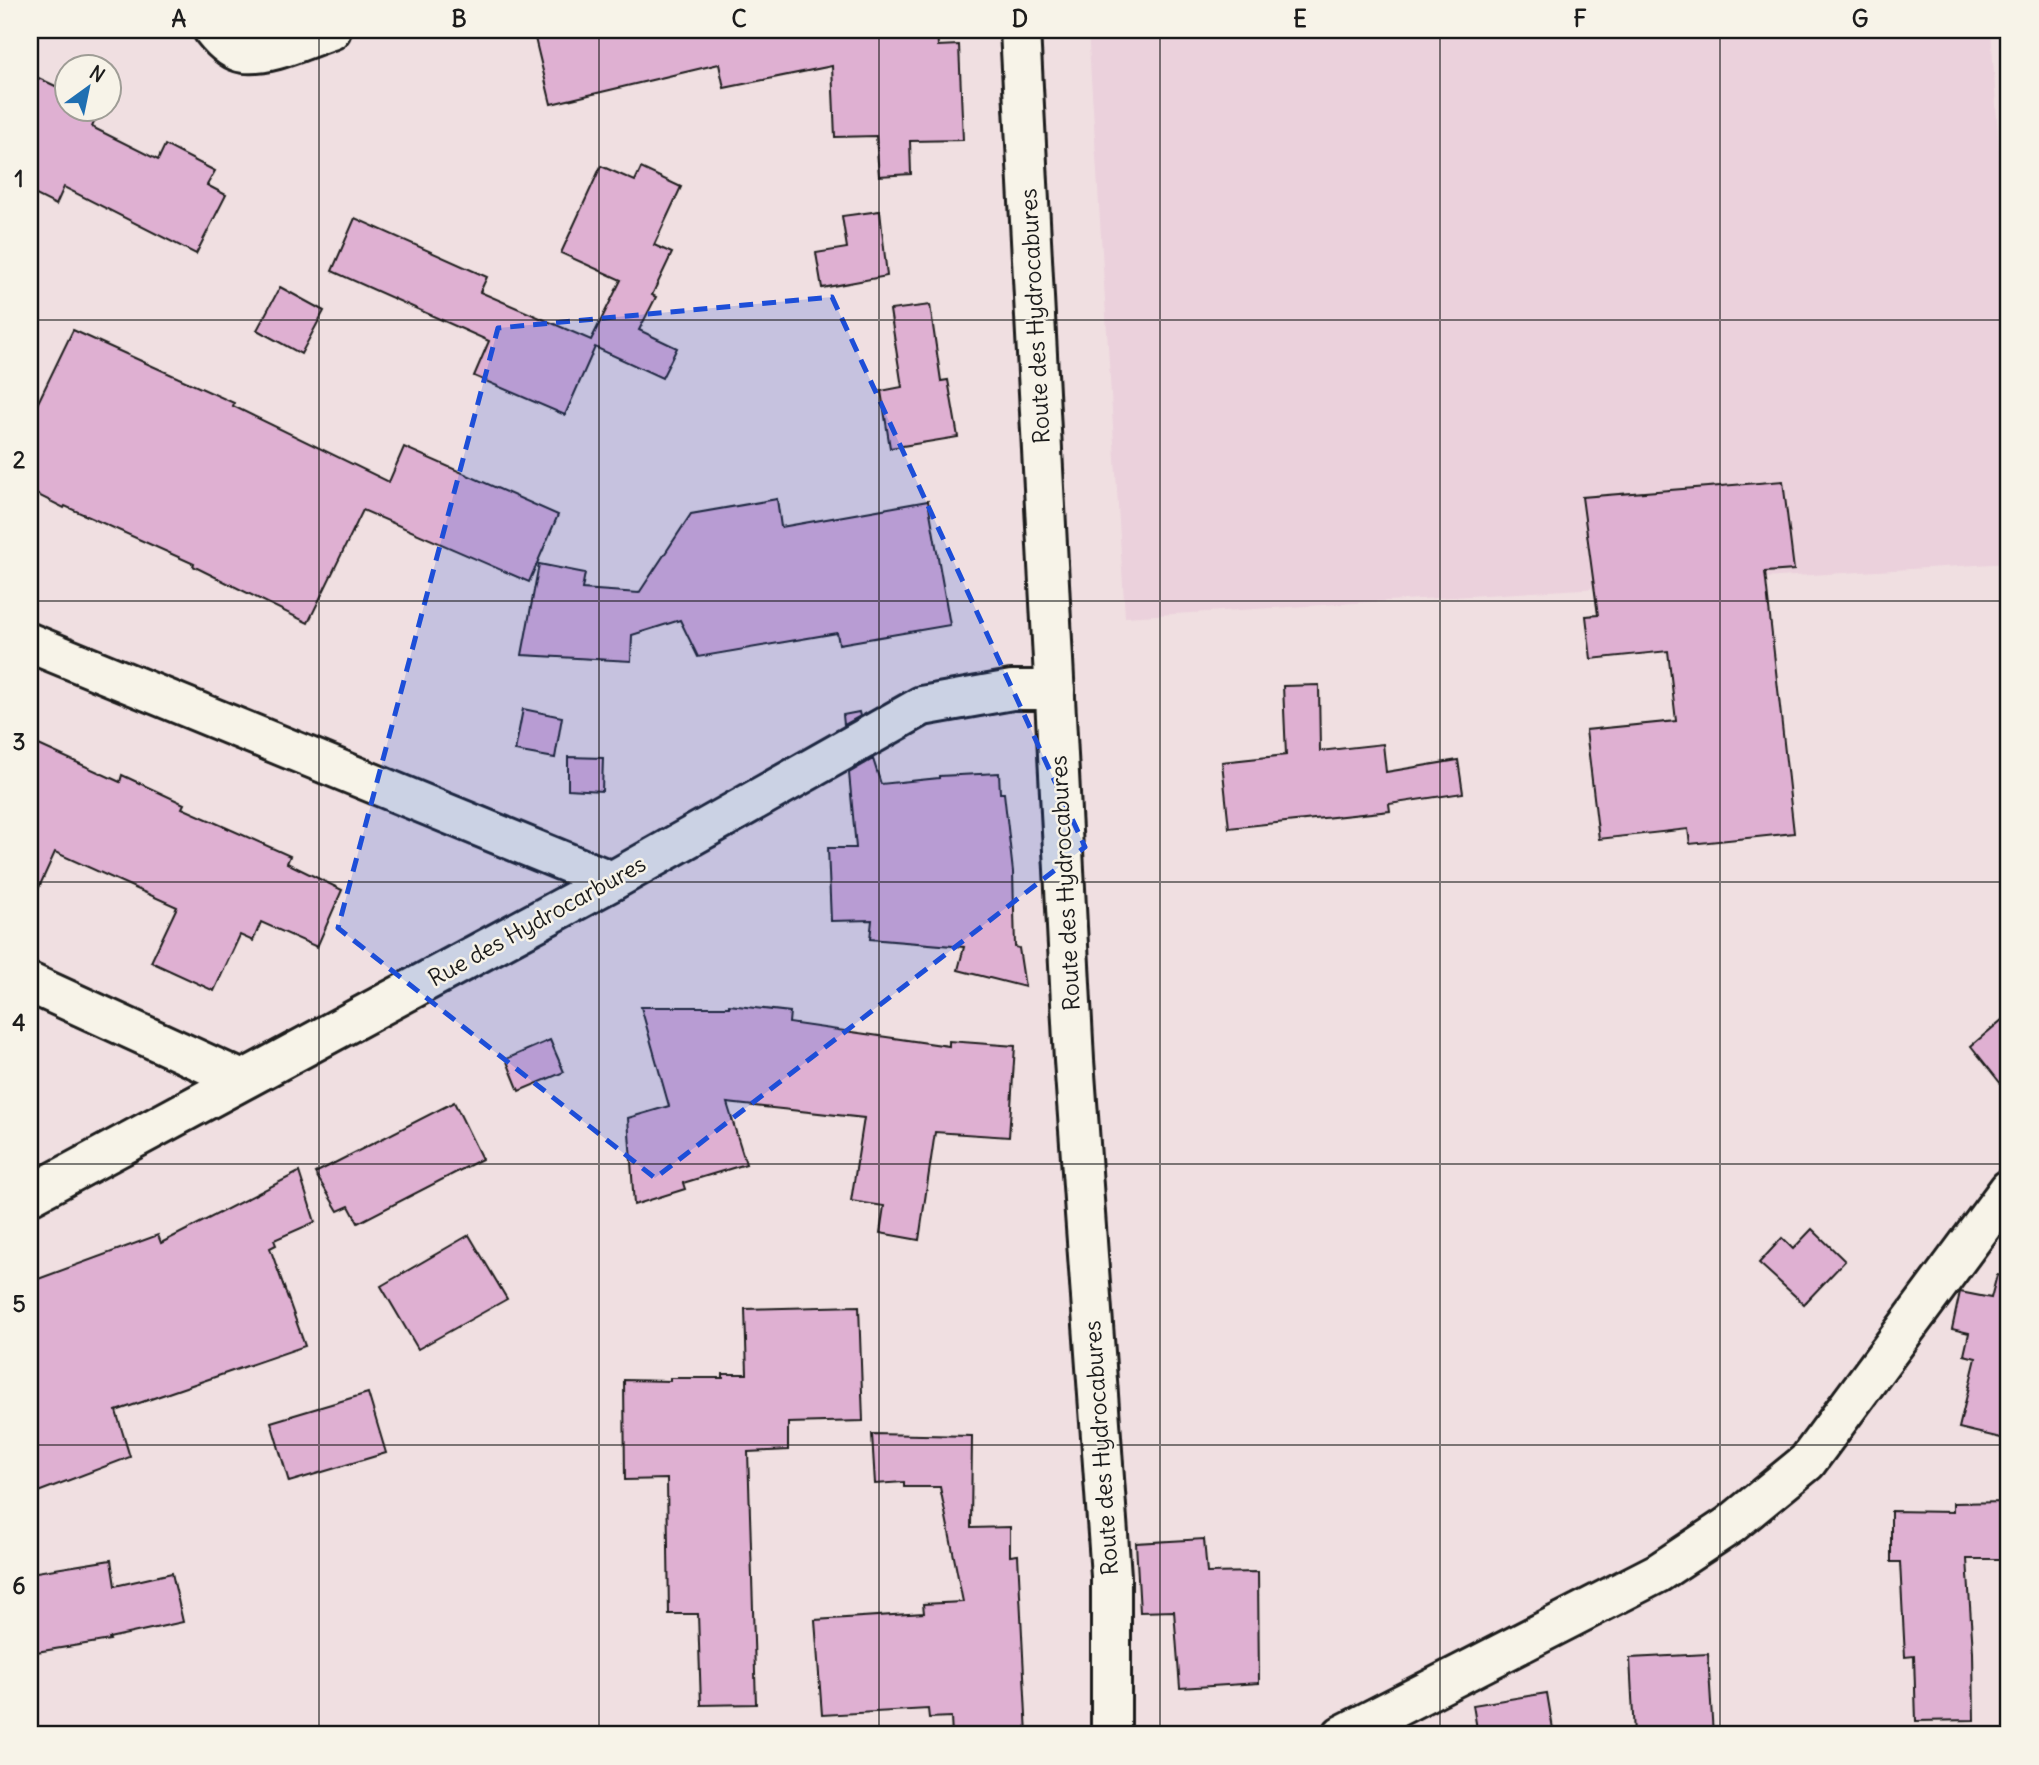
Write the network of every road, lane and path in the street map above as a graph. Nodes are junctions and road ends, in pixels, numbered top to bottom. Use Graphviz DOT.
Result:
graph roads {
  1 [pos="213,30"];
  2 [pos="331,30"];
  3 [pos="1020,30"];
  4 [pos="30,643"];
  5 [pos="1055,690"];
  6 [pos="612,881"];
  7 [pos="30,983"];
  8 [pos="242,1080"];
  9 [pos="2009,1189"];
  10 [pos="30,1195"];
  11 [pos="1111,1735"];
  12 [pos="1342,1735"];
  1 -- 2 [label="street"];
  3 -- 5 [label="street, Route des Hydrocabures"];
  4 -- 6 [label="street"];
  5 -- 6 [label="street, Rue des Hydrocarbures"];
  5 -- 11 [label="street, Route des Hydrocabures"];
  6 -- 8 [label="street, Rue des Hydrocarbures"];
  7 -- 8 [label="street"];
  8 -- 10 [label="street, Rue des Hydrocarbures"];
  9 -- 12 [label="street"];
}
